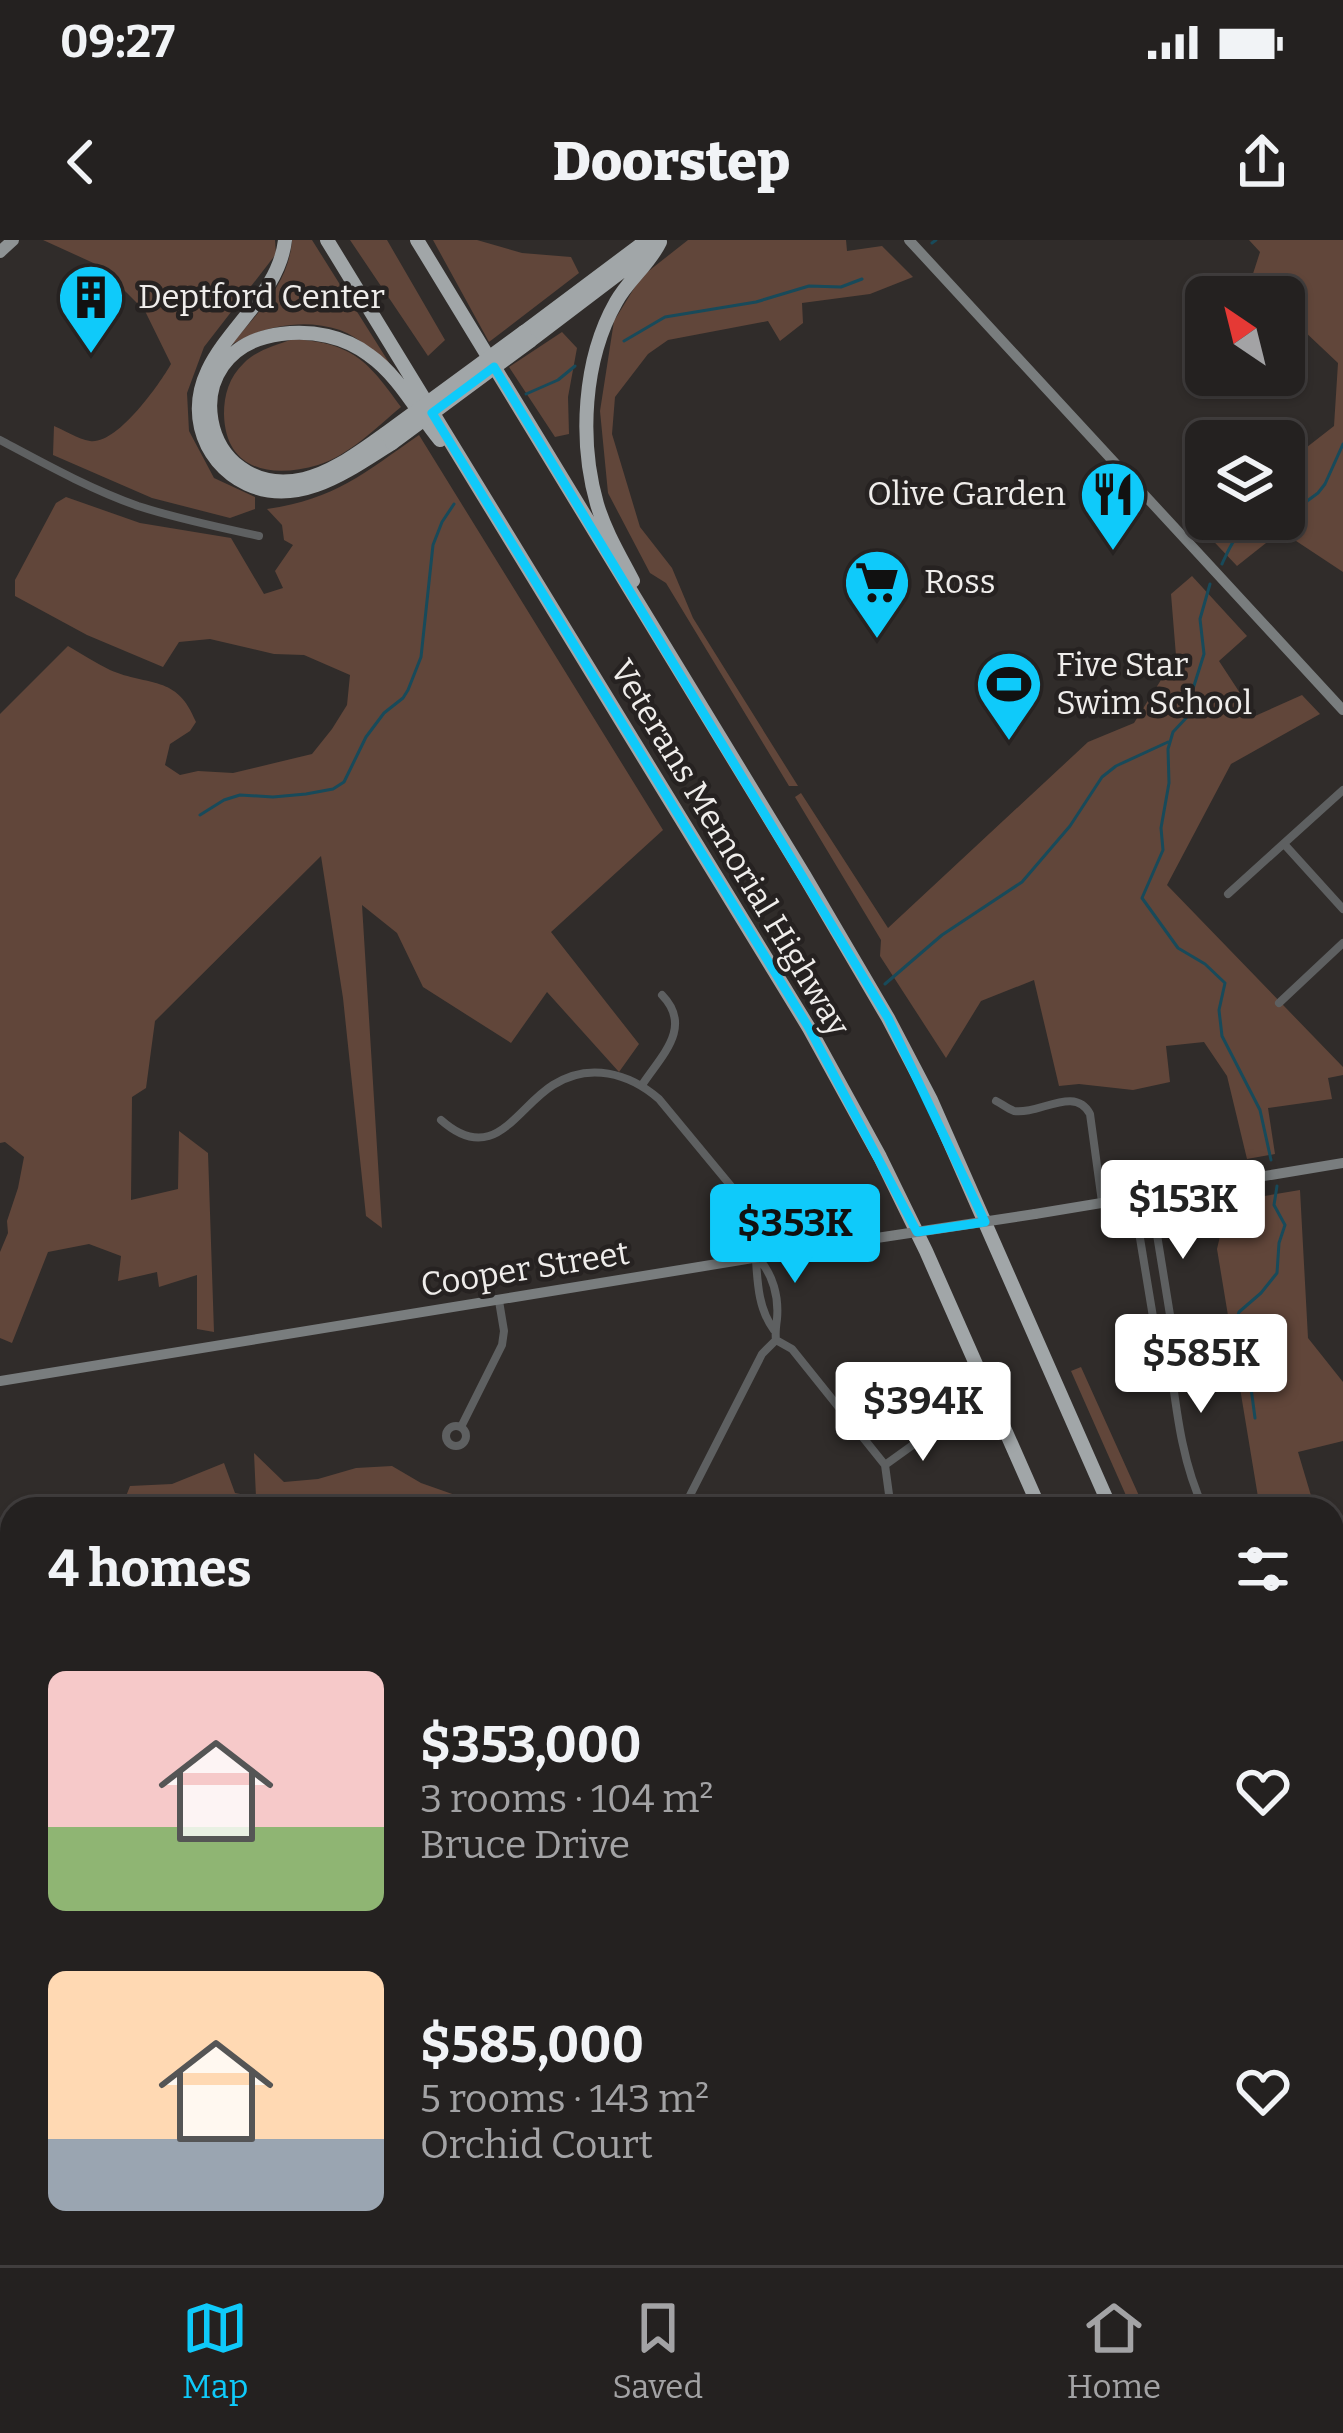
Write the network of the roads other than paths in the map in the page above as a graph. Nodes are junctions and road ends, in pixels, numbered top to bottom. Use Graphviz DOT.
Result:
graph roads {
  1 [pos="13,240"];
  2 [pos="285,240"];
  3 [pos="327,240"];
  4 [pos="417,240"];
  5 [pos="909,240"];
  6 [pos="657,241"];
  7 [pos="0,252"];
  8 [pos="388,438"];
  9 [pos="0,440"];
  10 [pos="458,455"];
  11 [pos="259,536"];
  12 [pos="698,701"];
  13 [pos="1343,710"];
  14 [pos="1343,790"];
  15 [pos="1285,845"];
  16 [pos="1228,894"];
  17 [pos="1343,909"];
  18 [pos="1343,943"];
  19 [pos="662,994"];
  20 [pos="1280,1003"];
  21 [pos="642,1085"];
  22 [pos="996,1101"];
  23 [pos="442,1120"];
  24 [pos="1343,1163"];
  25 [pos="1144,1197"];
  26 [pos="1102,1202"];
  27 [pos="757,1257"];
  28 [pos="499,1300"];
  29 [pos="1166,1333"];
  30 [pos="775,1335"];
  31 [pos="0,1381"];
  32 [pos="461,1426"];
  33 [pos="935,1429"];
  34 [pos="885,1465"];
  35 [pos="689,1497"];
  36 [pos="889,1497"];
  37 [pos="1035,1497"];
  38 [pos="1107,1497"];
  39 [pos="1199,1497"];
  1 -- 7 [label="main road"];
  2 -- 8 [label="highway"];
  3 -- 10 [label="highway, Veterans Memorial Highway"];
  4 -- 12 [label="highway, Veterans Memorial Highway"];
  5 -- 13 [label="main road"];
  6 -- 8 [label="highway, bridge"];
  6 -- 12 [label="highway"];
  8 -- 10 [label="highway"];
  9 -- 11 [label="street"];
  10 -- 37 [label="highway, Veterans Memorial Highway"];
  12 -- 38 [label="highway, Veterans Memorial Highway"];
  14 -- 15 [label="street"];
  15 -- 16 [label="street"];
  15 -- 17 [label="street"];
  18 -- 20 [label="street"];
  19 -- 21 [label="street"];
  21 -- 23 [label="street"];
  21 -- 27 [label="street"];
  22 -- 26 [label="street"];
  24 -- 25 [label="main road, Cooper Street"];
  25 -- 26 [label="main road, Cooper Street"];
  25 -- 29 [label="street"];
  25 -- 29 [label="street"];
  26 -- 27 [label="main road, Cooper Street, bridge"];
  27 -- 28 [label="main road, Cooper Street"];
  27 -- 30 [label="street"];
  28 -- 31 [label="main road, Cooper Street"];
  28 -- 32 [label="street"];
  29 -- 39 [label="street"];
  30 -- 34 [label="street"];
  30 -- 35 [label="street"];
  33 -- 34 [label="street"];
  34 -- 36 [label="street"];
}
